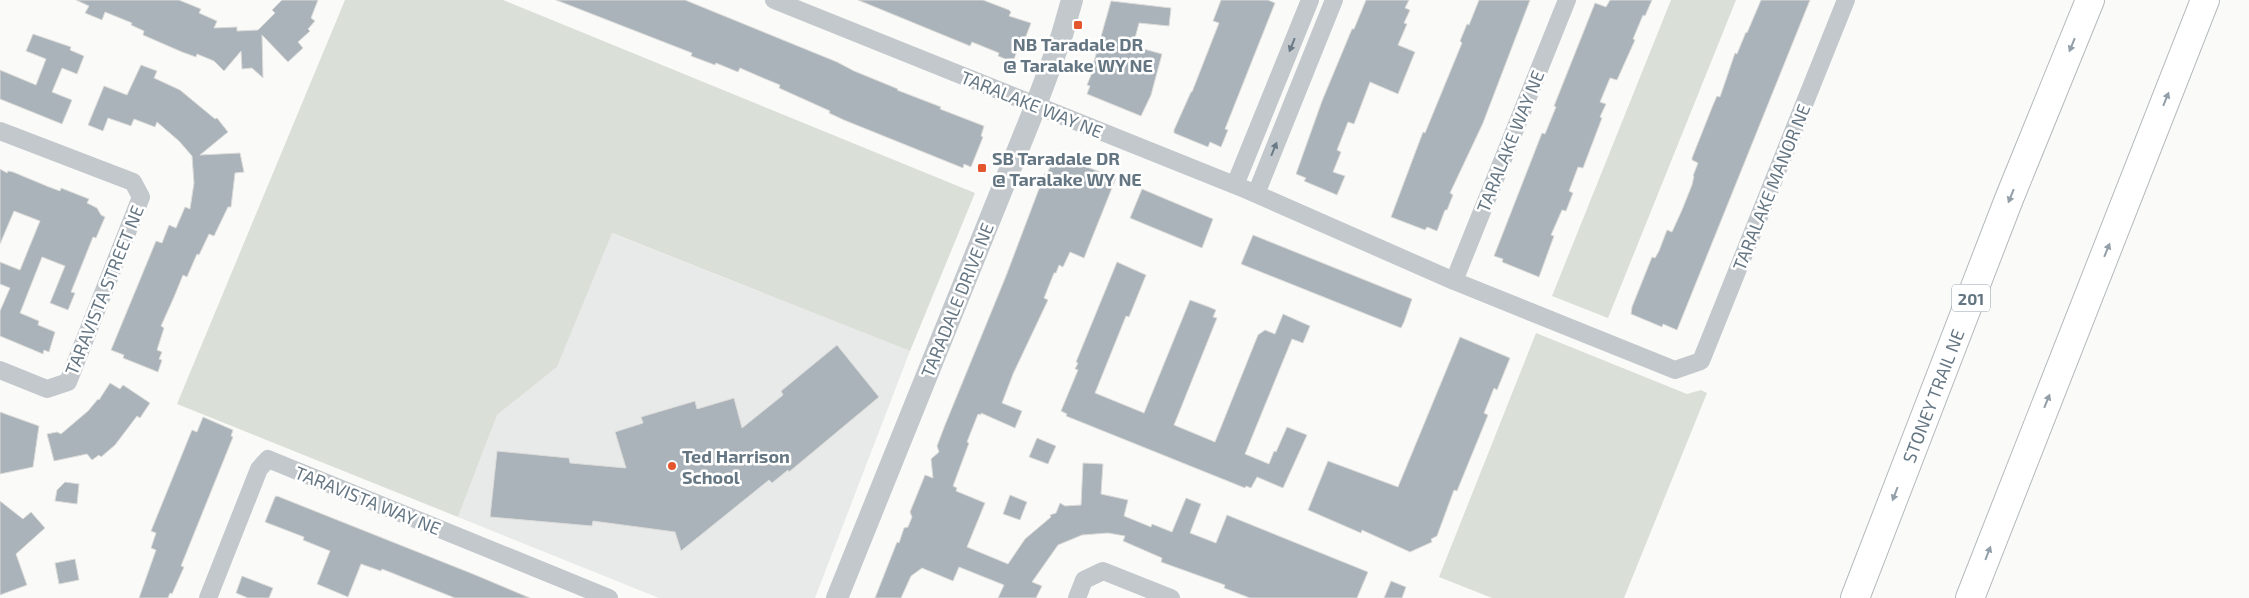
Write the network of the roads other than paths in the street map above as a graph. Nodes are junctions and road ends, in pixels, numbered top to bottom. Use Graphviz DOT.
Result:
graph roads {
  1 [pos="774,0"];
  2 [pos="1072,0"];
  3 [pos="1310,0"];
  4 [pos="1334,0"];
  5 [pos="1567,0"];
  6 [pos="1846,0"];
  7 [pos="2090,0"];
  8 [pos="2205,0"];
  9 [pos="803,5"];
  10 [pos="1036,105"];
  11 [pos="0,131"];
  12 [pos="1235,186"];
  13 [pos="1256,194"];
  14 [pos="1454,282"];
  15 [pos="1688,366"];
  16 [pos="0,370"];
  17 [pos="578,592"];
  18 [pos="208,598"];
  19 [pos="609,598"];
  20 [pos="837,598"];
  21 [pos="1077,598"];
  22 [pos="1171,598"];
  23 [pos="1854,598"];
  24 [pos="1970,598"];
  1 -- 9 [label="street, TARALAKE WAY NE"];
  2 -- 10 [label="street, TARADALE DRIVE NE"];
  3 -- 12 [label="street, one-way"];
  13 -- 4 [label="street, one-way"];
  5 -- 14 [label="street, TARALAKE WAY NE"];
  6 -- 15 [label="street, TARALAKE MANOR NE"];
  7 -- 23 [label="highway, STONEY TRAIL NE / 201, one-way"];
  24 -- 8 [label="highway, one-way"];
  9 -- 10 [label="street, TARALAKE WAY NE"];
  10 -- 12 [label="street, TARALAKE WAY NE"];
  10 -- 20 [label="street, TARADALE DRIVE NE"];
  11 -- 16 [label="street, TARAVISTA STREET NE"];
  12 -- 13 [label="street, TARALAKE WAY NE"];
  13 -- 14 [label="street, TARALAKE WAY NE"];
  14 -- 15 [label="street, TARALAKE WAY NE"];
  17 -- 18 [label="street, TARAVISTA WAY NE"];
  17 -- 19 [label="street, TARAVISTA WAY NE"];
  21 -- 22 [label="street"];
}
